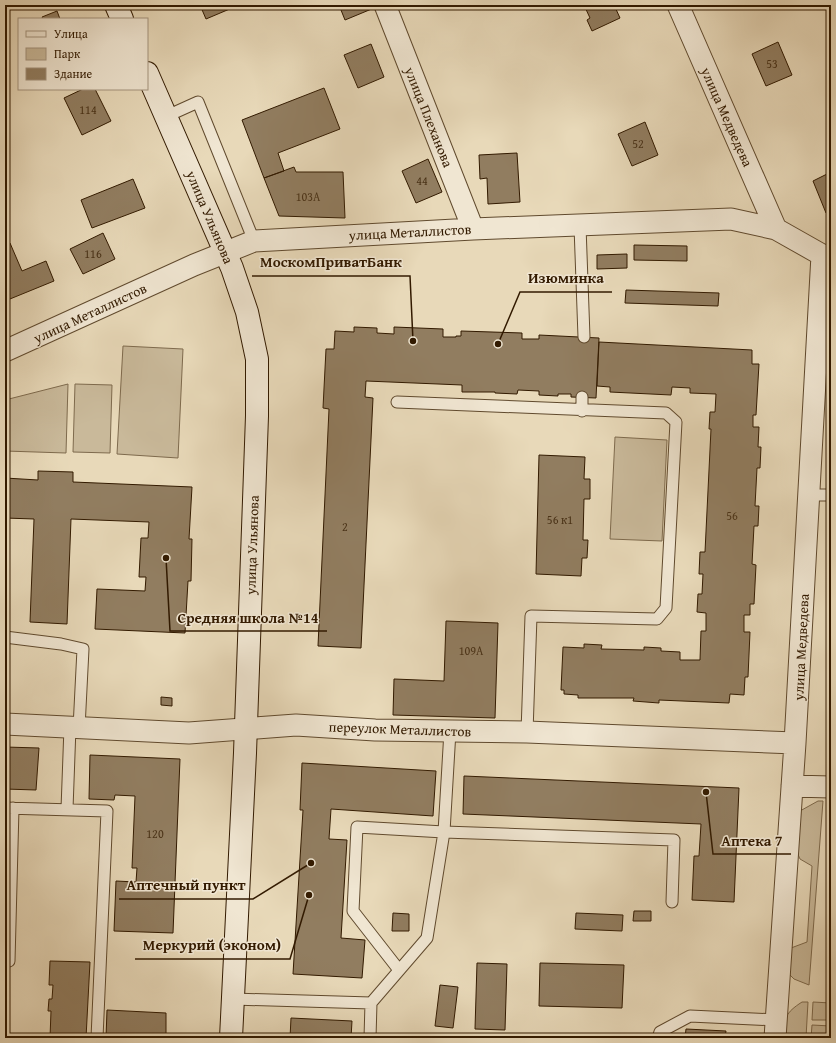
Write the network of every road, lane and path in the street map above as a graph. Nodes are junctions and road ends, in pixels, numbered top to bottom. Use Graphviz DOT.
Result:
graph roads {
  1 [pos="116,5"];
  2 [pos="385,5"];
  3 [pos="678,5"];
  4 [pos="122,18"];
  5 [pos="148,75"];
  6 [pos="167,116"];
  7 [pos="580,226"];
  8 [pos="473,229"];
  9 [pos="776,229"];
  10 [pos="254,241"];
  11 [pos="226,252"];
  12 [pos="826,256"];
  13 [pos="584,337"];
  14 [pos="5,351"];
  15 [pos="582,397"];
  16 [pos="397,402"];
  17 [pos="582,411"];
  18 [pos="809,495"];
  19 [pos="831,495"];
  20 [pos="5,638"];
  21 [pos="5,724"];
  22 [pos="75,728"];
  23 [pos="246,730"];
  24 [pos="450,731"];
  25 [pos="527,732"];
  26 [pos="795,743"];
  27 [pos="792,786"];
  28 [pos="831,787"];
  29 [pos="9,808"];
  30 [pos="67,809"];
  31 [pos="444,832"];
  32 [pos="672,902"];
  33 [pos="9,961"];
  34 [pos="399,970"];
  35 [pos="233,999"];
  36 [pos="371,1003"];
  37 [pos="776,1029"];
  38 [pos="97,1038"];
  39 [pos="231,1038"];
  40 [pos="370,1038"];
  41 [pos="658,1038"];
  1 -- 4 [label="main road"];
  2 -- 8 [label="street, улица Плеханова"];
  3 -- 9 [label="street, улица Медведева"];
  5 -- 6 [label="main road, улица Ульянова"];
  6 -- 10 [label="lane"];
  6 -- 11 [label="main road, улица Ульянова"];
  7 -- 8 [label="street, улица Металлистов"];
  7 -- 9 [label="street, улица Металлистов"];
  7 -- 13 [label="lane"];
  8 -- 10 [label="street, улица Металлистов"];
  9 -- 12 [label="street, улица Металлистов"];
  10 -- 11 [label="street, улица Металлистов"];
  11 -- 14 [label="street, улица Металлистов"];
  11 -- 23 [label="main road, улица Ульянова"];
  12 -- 18 [label="street, улица Медведева"];
  15 -- 17 [label="lane"];
  16 -- 17 [label="lane"];
  17 -- 25 [label="lane"];
  18 -- 19 [label="lane"];
  18 -- 26 [label="street, улица Медведева"];
  20 -- 22 [label="lane"];
  21 -- 22 [label="street, переулок Металлистов"];
  22 -- 23 [label="street, переулок Металлистов"];
  22 -- 30 [label="lane"];
  23 -- 24 [label="street, переулок Металлистов"];
  23 -- 35 [label="main road, улица Ульянова"];
  24 -- 25 [label="street, переулок Металлистов"];
  24 -- 31 [label="lane"];
  25 -- 26 [label="street, переулок Металлистов"];
  26 -- 27 [label="street, улица Медведева"];
  27 -- 28 [label="street"];
  27 -- 37 [label="street, улица Медведева"];
  29 -- 30 [label="lane"];
  29 -- 33 [label="lane"];
  30 -- 38 [label="lane"];
  31 -- 32 [label="lane"];
  31 -- 34 [label="lane"];
  31 -- 34 [label="lane"];
  34 -- 36 [label="lane"];
  35 -- 36 [label="lane"];
  35 -- 39 [label="main road, улица Ульянова"];
  36 -- 40 [label="lane"];
  37 -- 41 [label="lane"];
}
